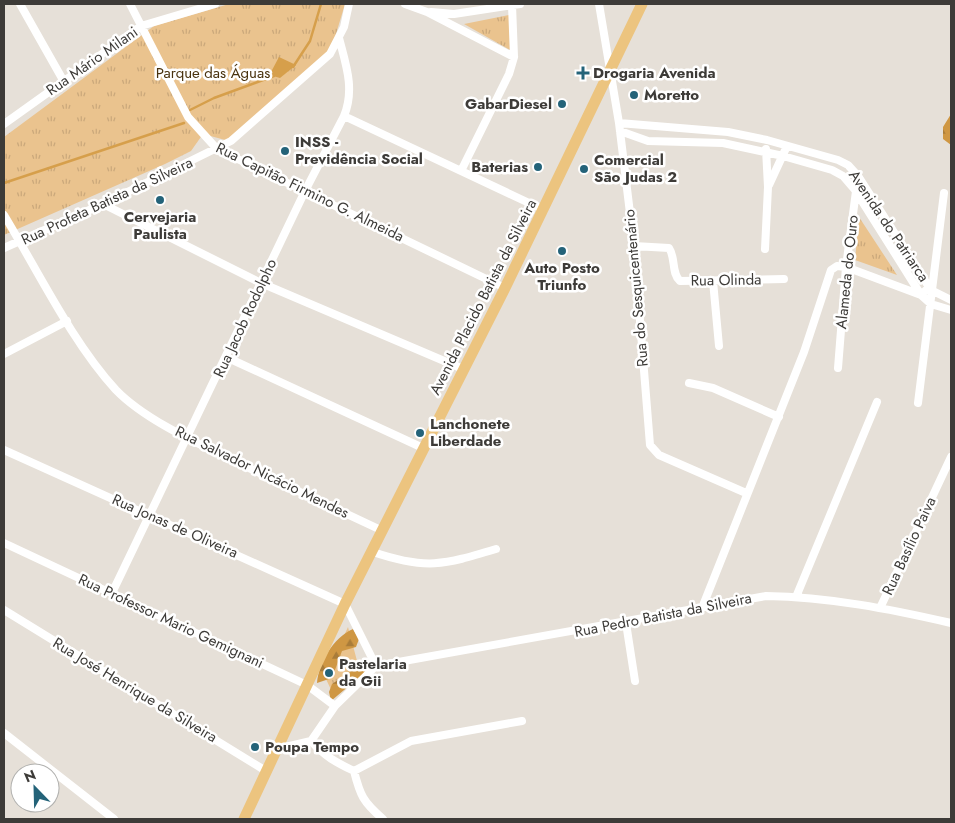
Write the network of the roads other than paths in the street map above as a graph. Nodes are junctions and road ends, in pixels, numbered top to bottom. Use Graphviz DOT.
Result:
graph roads {
  1 [pos="20,4"];
  2 [pos="130,4"];
  3 [pos="215,4"];
  4 [pos="349,4"];
  5 [pos="405,4"];
  6 [pos="516,4"];
  7 [pos="599,4"];
  8 [pos="642,4"];
  9 [pos="427,12"];
  10 [pos="141,26"];
  11 [pos="339,38"];
  12 [pos="514,57"];
  13 [pos="609,73"];
  14 [pos="63,80"];
  15 [pos="344,116"];
  16 [pos="4,124"];
  17 [pos="619,127"];
  18 [pos="767,140"];
  19 [pos="787,146"];
  20 [pos="217,149"];
  21 [pos="765,152"];
  22 [pos="782,156"];
  23 [pos="461,171"];
  24 [pos="858,176"];
  25 [pos="768,187"];
  26 [pos="855,190"];
  27 [pos="305,191"];
  28 [pos="944,193"];
  29 [pos="103,204"];
  30 [pos="544,210"];
  31 [pos="4,215"];
  32 [pos="20,242"];
  33 [pos="634,246"];
  34 [pos="4,248"];
  35 [pos="765,249"];
  36 [pos="846,267"];
  37 [pos="784,279"];
  38 [pos="713,281"];
  39 [pos="261,283"];
  40 [pos="505,288"];
  41 [pos="931,289"];
  42 [pos="921,295"];
  43 [pos="951,300"];
  44 [pos="931,304"];
  45 [pos="951,310"];
  46 [pos="67,321"];
  47 [pos="719,346"];
  48 [pos="4,354"];
  49 [pos="226,357"];
  50 [pos="838,368"];
  51 [pos="463,369"];
  52 [pos="689,383"];
  53 [pos="877,402"];
  54 [pos="918,403"];
  55 [pos="779,417"];
  56 [pos="187,438"];
  57 [pos="424,448"];
  58 [pos="4,450"];
  59 [pos="951,457"];
  60 [pos="746,494"];
  61 [pos="150,514"];
  62 [pos="383,531"];
  63 [pos="4,543"];
  64 [pos="496,549"];
  65 [pos="372,552"];
  66 [pos="112,593"];
  67 [pos="796,596"];
  68 [pos="345,604"];
  69 [pos="881,606"];
  70 [pos="702,608"];
  71 [pos="4,610"];
  72 [pos="626,622"];
  73 [pos="951,623"];
  74 [pos="376,666"];
  75 [pos="635,681"];
  76 [pos="307,685"];
  77 [pos="335,706"];
  78 [pos="522,722"];
  79 [pos="4,733"];
  80 [pos="311,741"];
  81 [pos="277,749"];
  82 [pos="354,770"];
  83 [pos="266,771"];
  84 [pos="383,818"];
  85 [pos="114,819"];
  86 [pos="244,819"];
  1 -- 14 [label="street"];
  2 -- 10 [label="street, Rua Capitão Firmino G. Almeida"];
  3 -- 10 [label="street, Rua Mário Milani"];
  4 -- 11 [label="street, Rua Profeta Batista da Silveira"];
  5 -- 9 [label="street"];
  6 -- 9 [label="street"];
  6 -- 12 [label="street"];
  7 -- 13 [label="street, Rua do Sesquicentenário"];
  8 -- 13 [label="main road, Avenida Placido Batista da Silveira"];
  9 -- 12 [label="street"];
  10 -- 14 [label="street, Rua Mário Milani"];
  10 -- 20 [label="street, Rua Capitão Firmino G. Almeida"];
  11 -- 15 [label="street, Rua Jacob Rodolpho"];
  11 -- 20 [label="street, Rua Profeta Batista da Silveira"];
  12 -- 23 [label="street"];
  13 -- 17 [label="street, Rua do Sesquicentenário"];
  13 -- 30 [label="main road, Avenida Placido Batista da Silveira"];
  14 -- 16 [label="street, Rua Mário Milani"];
  15 -- 23 [label="street"];
  15 -- 27 [label="street, Rua Jacob Rodolpho"];
  17 -- 18 [label="street, Avenida do Patriarca"];
  17 -- 21 [label="street, Avenida do Patriarca"];
  17 -- 33 [label="street, Rua do Sesquicentenário"];
  18 -- 19 [label="street, Avenida do Patriarca"];
  18 -- 21 [label="street"];
  19 -- 22 [label="street"];
  19 -- 24 [label="street, Avenida do Patriarca"];
  20 -- 27 [label="street, Rua Capitão Firmino G. Almeida"];
  20 -- 29 [label="street, Rua Profeta Batista da Silveira"];
  21 -- 22 [label="street, Avenida do Patriarca"];
  21 -- 25 [label="street"];
  22 -- 25 [label="street"];
  22 -- 26 [label="street, Avenida do Patriarca"];
  23 -- 30 [label="street"];
  24 -- 26 [label="street, Alameda do Ouro"];
  24 -- 41 [label="street, Avenida do Patriarca"];
  25 -- 35 [label="street"];
  26 -- 36 [label="street, Alameda do Ouro"];
  26 -- 42 [label="street, Avenida do Patriarca"];
  27 -- 39 [label="street, Rua Jacob Rodolpho"];
  27 -- 40 [label="street, Rua Capitão Firmino G. Almeida"];
  28 -- 41 [label="street"];
  29 -- 32 [label="street, Rua Profeta Batista da Silveira"];
  29 -- 39 [label="street"];
  30 -- 40 [label="main road, Avenida Placido Batista da Silveira"];
  31 -- 32 [label="street, Rua Salvador Nicácio Mendes"];
  32 -- 34 [label="street, Rua Profeta Batista da Silveira"];
  32 -- 46 [label="street, Rua Salvador Nicácio Mendes"];
  33 -- 38 [label="street, Rua Olinda"];
  33 -- 60 [label="street, Rua do Sesquicentenário"];
  36 -- 42 [label="street"];
  36 -- 50 [label="street, Alameda do Ouro"];
  36 -- 55 [label="street"];
  37 -- 38 [label="street, Rua Olinda"];
  38 -- 47 [label="street"];
  39 -- 49 [label="street, Rua Jacob Rodolpho"];
  39 -- 51 [label="street"];
  40 -- 51 [label="main road, Avenida Placido Batista da Silveira"];
  41 -- 42 [label="street"];
  41 -- 43 [label="street, Avenida do Patriarca"];
  41 -- 44 [label="street"];
  42 -- 44 [label="street, Avenida do Patriarca"];
  44 -- 45 [label="street, Avenida do Patriarca"];
  44 -- 54 [label="street"];
  46 -- 48 [label="street"];
  46 -- 56 [label="street, Rua Salvador Nicácio Mendes"];
  49 -- 56 [label="street, Rua Jacob Rodolpho"];
  49 -- 57 [label="street"];
  51 -- 57 [label="main road, Avenida Placido Batista da Silveira"];
  52 -- 55 [label="street"];
  53 -- 67 [label="street"];
  55 -- 60 [label="street"];
  56 -- 61 [label="street, Rua Jacob Rodolpho"];
  56 -- 62 [label="street, Rua Salvador Nicácio Mendes"];
  57 -- 62 [label="main road, Avenida Placido Batista da Silveira"];
  58 -- 61 [label="street, Rua Jonas de Oliveira"];
  59 -- 69 [label="street, Rua Basílio Paiva"];
  60 -- 70 [label="street"];
  61 -- 66 [label="street, Rua Jacob Rodolpho"];
  61 -- 68 [label="street, Rua Jonas de Oliveira"];
  62 -- 65 [label="main road, Avenida Placido Batista da Silveira"];
  63 -- 66 [label="street, Rua Professor Mario Gemignani"];
  64 -- 65 [label="street"];
  65 -- 68 [label="main road, Avenida Placido Batista da Silveira"];
  66 -- 76 [label="street, Rua Professor Mario Gemignani"];
  67 -- 69 [label="street, Rua Pedro Batista da Silveira"];
  67 -- 70 [label="street, Rua Pedro Batista da Silveira"];
  68 -- 74 [label="street"];
  68 -- 76 [label="main road, Avenida Placido Batista da Silveira"];
  69 -- 73 [label="street, Rua Pedro Batista da Silveira"];
  70 -- 72 [label="street, Rua Pedro Batista da Silveira"];
  71 -- 83 [label="street, Rua José Henrique da Silveira"];
  72 -- 74 [label="street, Rua Pedro Batista da Silveira"];
  72 -- 75 [label="street"];
  74 -- 77 [label="street"];
  76 -- 77 [label="street, Rua Professor Mario Gemignani"];
  76 -- 81 [label="main road, Avenida Placido Batista da Silveira"];
  77 -- 80 [label="street"];
  78 -- 82 [label="street"];
  79 -- 85 [label="street"];
  80 -- 81 [label="street"];
  80 -- 82 [label="street"];
  81 -- 83 [label="main road, Avenida Placido Batista da Silveira"];
  82 -- 84 [label="street"];
  83 -- 86 [label="main road, Avenida Placido Batista da Silveira"];
}
